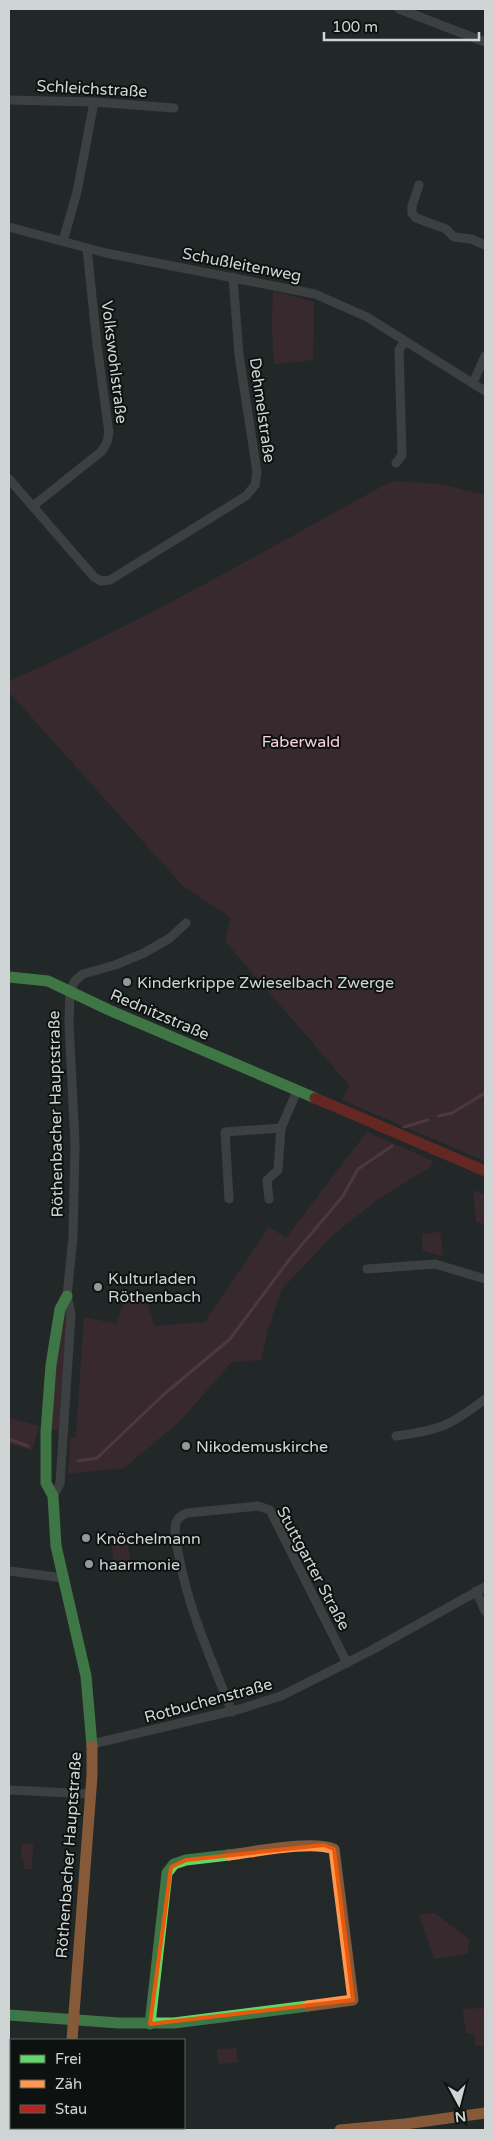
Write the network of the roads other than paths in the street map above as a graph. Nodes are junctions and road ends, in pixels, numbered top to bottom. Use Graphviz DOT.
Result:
graph roads {
  1 [pos="405,10"];
  2 [pos="485,42"];
  3 [pos="9,100"];
  4 [pos="94,102"];
  5 [pos="174,108"];
  6 [pos="419,185"];
  7 [pos="9,226"];
  8 [pos="63,241"];
  9 [pos="485,245"];
  10 [pos="87,248"];
  11 [pos="232,277"];
  12 [pos="405,341"];
  13 [pos="485,356"];
  14 [pos="473,383"];
  15 [pos="485,391"];
  16 [pos="396,463"];
  17 [pos="9,479"];
  18 [pos="34,506"];
  19 [pos="186,923"];
  20 [pos="9,977"];
  21 [pos="70,991"];
  22 [pos="297,1091"];
  23 [pos="281,1128"];
  24 [pos="485,1171"];
  25 [pos="228,1199"];
  26 [pos="269,1199"];
  27 [pos="367,1269"];
  28 [pos="485,1279"];
  29 [pos="67,1296"];
  30 [pos="485,1399"];
  31 [pos="396,1436"];
  32 [pos="53,1496"];
  33 [pos="9,1571"];
  34 [pos="64,1578"];
  35 [pos="485,1586"];
  36 [pos="476,1591"];
  37 [pos="485,1611"];
  38 [pos="347,1662"];
  39 [pos="232,1712"];
  40 [pos="92,1744"];
  41 [pos="9,1790"];
  42 [pos="91,1794"];
  43 [pos="9,2015"];
  44 [pos="72,2021"];
  45 [pos="150,2024"];
  46 [pos="72,2039"];
  47 [pos="485,2112"];
  48 [pos="340,2130"];
  1 -- 2 [label="street"];
  3 -- 4 [label="street, Schleichstraße"];
  4 -- 5 [label="street, Schleichstraße"];
  4 -- 8 [label="street"];
  6 -- 9 [label="street"];
  7 -- 8 [label="street, Schußleitenweg"];
  8 -- 10 [label="street, Schußleitenweg"];
  10 -- 11 [label="street, Schußleitenweg"];
  10 -- 18 [label="street, Volkswohlstraße"];
  11 -- 12 [label="street, Schußleitenweg"];
  11 -- 18 [label="street, Dehmelstraße"];
  12 -- 14 [label="street, Schußleitenweg"];
  12 -- 16 [label="street"];
  13 -- 14 [label="street"];
  14 -- 15 [label="street, Schußleitenweg"];
  17 -- 18 [label="street"];
  19 -- 21 [label="street"];
  20 -- 21 [label="street, Rednitzstraße"];
  21 -- 22 [label="street, Rednitzstraße"];
  21 -- 29 [label="street, Röthenbacher Hauptstraße"];
  22 -- 23 [label="street"];
  22 -- 24 [label="street, Rednitzstraße"];
  23 -- 25 [label="street"];
  23 -- 26 [label="street"];
  27 -- 28 [label="street"];
  29 -- 32 [label="street, Röthenbacher Hauptstraße"];
  29 -- 32 [label="street, Röthenbacher Hauptstraße"];
  30 -- 31 [label="street"];
  32 -- 34 [label="street, Röthenbacher Hauptstraße"];
  33 -- 34 [label="street"];
  34 -- 40 [label="street, Röthenbacher Hauptstraße"];
  35 -- 36 [label="street, Rotbuchenstraße"];
  36 -- 37 [label="street"];
  36 -- 38 [label="street, Rotbuchenstraße"];
  38 -- 39 [label="street, Rotbuchenstraße"];
  38 -- 39 [label="street, Stuttgarter Straße"];
  39 -- 40 [label="street, Rotbuchenstraße"];
  40 -- 42 [label="street, Röthenbacher Hauptstraße"];
  41 -- 42 [label="street"];
  42 -- 44 [label="street, Röthenbacher Hauptstraße"];
  43 -- 44 [label="street"];
  44 -- 45 [label="street"];
  44 -- 46 [label="street, Röthenbacher Hauptstraße"];
  45 -- 45 [label="street"];
  47 -- 48 [label="street"];
}
